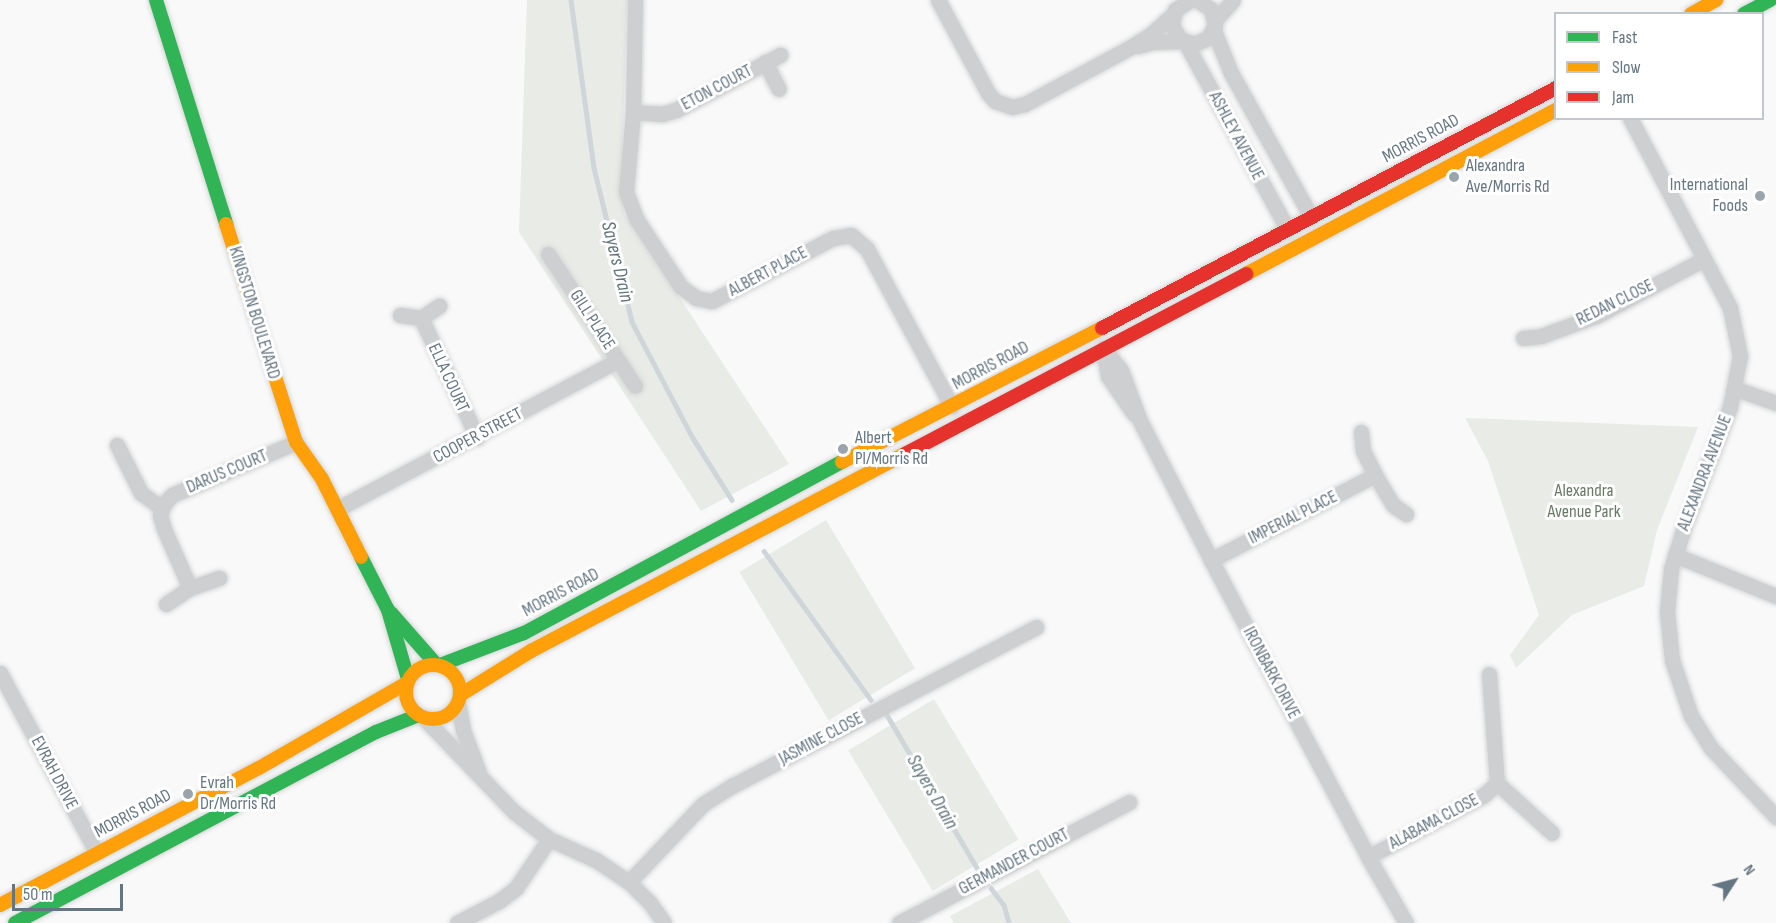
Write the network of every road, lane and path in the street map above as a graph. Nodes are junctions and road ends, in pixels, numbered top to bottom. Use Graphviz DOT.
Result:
graph roads {
  1 [pos="156,0"];
  2 [pos="635,0"];
  3 [pos="938,0"];
  4 [pos="1197,0"];
  5 [pos="1220,0"];
  6 [pos="1233,0"];
  7 [pos="1716,0"];
  8 [pos="1770,0"];
  9 [pos="1174,9"];
  10 [pos="1695,12"];
  11 [pos="1748,12"];
  12 [pos="1215,25"];
  13 [pos="1184,42"];
  14 [pos="1129,48"];
  15 [pos="780,55"];
  16 [pos="765,62"];
  17 [pos="779,89"];
  18 [pos="1554,89"];
  19 [pos="1554,111"];
  20 [pos="633,112"];
  21 [pos="1631,120"];
  22 [pos="1311,218"];
  23 [pos="1288,230"];
  24 [pos="1308,240"];
  25 [pos="548,254"];
  26 [pos="1704,259"];
  27 [pos="439,306"];
  28 [pos="400,315"];
  29 [pos="421,318"];
  30 [pos="1094,332"];
  31 [pos="1523,338"];
  32 [pos="1103,348"];
  33 [pos="618,360"];
  34 [pos="635,386"];
  35 [pos="1736,389"];
  36 [pos="1776,404"];
  37 [pos="952,407"];
  38 [pos="960,424"];
  39 [pos="1361,432"];
  40 [pos="477,437"];
  41 [pos="296,442"];
  42 [pos="117,445"];
  43 [pos="1375,475"];
  44 [pos="162,508"];
  45 [pos="337,509"];
  46 [pos="1406,514"];
  47 [pos="1675,555"];
  48 [pos="1211,560"];
  49 [pos="219,578"];
  50 [pos="190,588"];
  51 [pos="1776,596"];
  52 [pos="165,604"];
  53 [pos="388,610"];
  54 [pos="1036,627"];
  55 [pos="438,665"];
  56 [pos="0,673"];
  57 [pos="1489,675"];
  58 [pos="407,681"];
  59 [pos="459,699"];
  60 [pos="421,716"];
  61 [pos="481,779"];
  62 [pos="1497,783"];
  63 [pos="1129,802"];
  64 [pos="1776,817"];
  65 [pos="1552,833"];
  66 [pos="549,839"];
  67 [pos="97,853"];
  68 [pos="1368,857"];
  69 [pos="109,874"];
  70 [pos="629,882"];
  71 [pos="0,905"];
  72 [pos="15,923"];
  73 [pos="457,923"];
  74 [pos="664,923"];
  75 [pos="899,923"];
  76 [pos="1406,923"];
  1 -- 41 [label="street, KINGSTON BOULEVARD"];
  2 -- 20 [label="street, ALBERT PLACE"];
  3 -- 14 [label="street"];
  4 -- 5 [label="street"];
  4 -- 9 [label="street"];
  4 -- 12 [label="street"];
  6 -- 12 [label="street"];
  7 -- 10 [label="street"];
  8 -- 11 [label="street"];
  9 -- 13 [label="street"];
  9 -- 14 [label="street"];
  12 -- 13 [label="street"];
  12 -- 22 [label="street, ASHLEY AVENUE"];
  13 -- 14 [label="street"];
  13 -- 23 [label="street, ASHLEY AVENUE"];
  15 -- 16 [label="street, ETON COURT"];
  16 -- 17 [label="street, ETON COURT"];
  16 -- 20 [label="street, ETON COURT"];
  18 -- 22 [label="street, MORRIS ROAD"];
  19 -- 24 [label="street, MORRIS ROAD"];
  20 -- 37 [label="street, ALBERT PLACE"];
  21 -- 26 [label="street, ALEXANDRA AVENUE"];
  22 -- 23 [label="street, MORRIS ROAD"];
  22 -- 24 [label="street"];
  23 -- 24 [label="street"];
  23 -- 30 [label="street, MORRIS ROAD"];
  24 -- 32 [label="street, MORRIS ROAD"];
  25 -- 33 [label="street, GILL PLACE"];
  26 -- 31 [label="street, REDAN CLOSE"];
  26 -- 35 [label="street, ALEXANDRA AVENUE"];
  27 -- 29 [label="street"];
  28 -- 29 [label="street"];
  29 -- 40 [label="street, ELLA COURT"];
  30 -- 32 [label="street"];
  30 -- 37 [label="street, MORRIS ROAD"];
  32 -- 38 [label="street, MORRIS ROAD"];
  32 -- 48 [label="street, IRONBARK DRIVE"];
  33 -- 34 [label="street, GILL PLACE"];
  33 -- 40 [label="street, COOPER STREET"];
  35 -- 36 [label="street"];
  35 -- 47 [label="street, ALEXANDRA AVENUE"];
  37 -- 38 [label="street"];
  37 -- 55 [label="street, MORRIS ROAD"];
  38 -- 59 [label="street, MORRIS ROAD"];
  39 -- 43 [label="street"];
  40 -- 45 [label="street, COOPER STREET"];
  41 -- 44 [label="street, DARUS COURT"];
  41 -- 45 [label="street, KINGSTON BOULEVARD"];
  42 -- 44 [label="street"];
  43 -- 46 [label="street"];
  43 -- 48 [label="street, IMPERIAL PLACE"];
  44 -- 50 [label="street"];
  45 -- 53 [label="street, KINGSTON BOULEVARD"];
  47 -- 51 [label="street"];
  47 -- 64 [label="street, ALEXANDRA AVENUE"];
  48 -- 68 [label="street, IRONBARK DRIVE"];
  49 -- 50 [label="street"];
  50 -- 52 [label="street"];
  53 -- 55 [label="street, KINGSTON BOULEVARD"];
  53 -- 58 [label="street, KINGSTON BOULEVARD"];
  54 -- 70 [label="street, JASMINE CLOSE"];
  55 -- 58 [label="street"];
  55 -- 59 [label="street"];
  56 -- 67 [label="street, EVRAH DRIVE"];
  57 -- 62 [label="street, ALABAMA CLOSE"];
  58 -- 60 [label="street"];
  58 -- 67 [label="street, MORRIS ROAD"];
  59 -- 60 [label="street"];
  59 -- 61 [label="street"];
  60 -- 61 [label="street"];
  60 -- 69 [label="street"];
  61 -- 66 [label="street"];
  62 -- 65 [label="street, ALABAMA CLOSE"];
  62 -- 68 [label="street, ALABAMA CLOSE"];
  63 -- 75 [label="street, GERMANDER COURT"];
  66 -- 70 [label="street"];
  66 -- 73 [label="street"];
  67 -- 69 [label="street, EVRAH DRIVE"];
  67 -- 71 [label="street, MORRIS ROAD"];
  68 -- 76 [label="street, IRONBARK DRIVE"];
  69 -- 72 [label="street"];
  70 -- 74 [label="street"];
}
